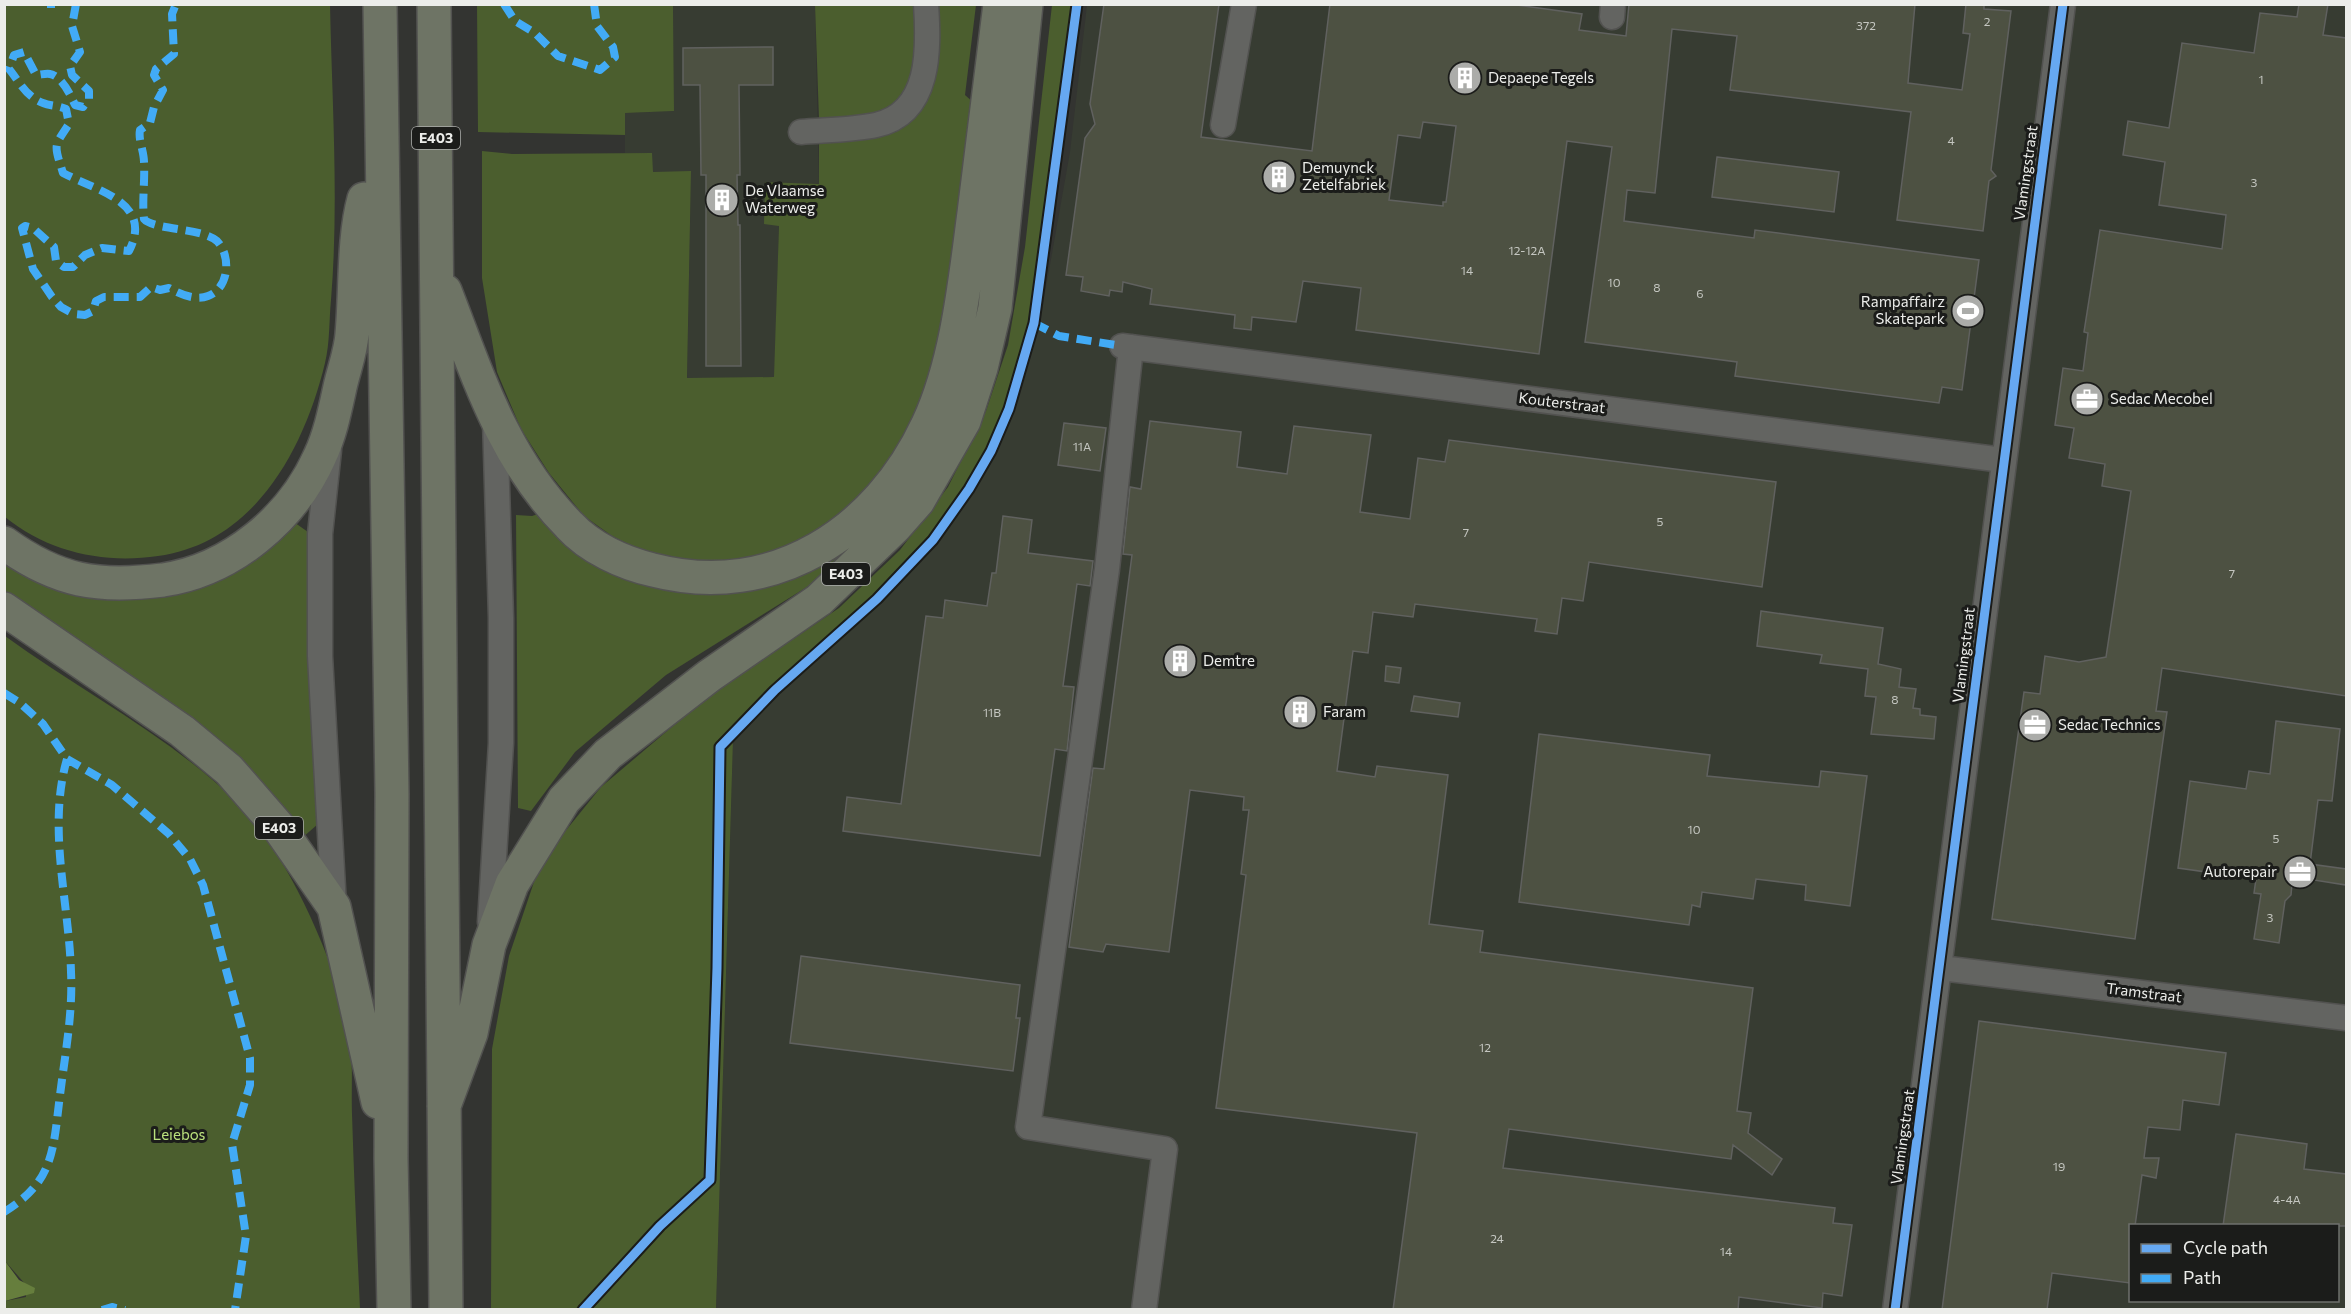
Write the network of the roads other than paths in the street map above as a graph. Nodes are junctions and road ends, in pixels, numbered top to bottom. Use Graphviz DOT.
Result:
graph roads {
  1 [pos="380,4"];
  2 [pos="434,4"];
  3 [pos="926,4"];
  4 [pos="1000,4"];
  5 [pos="1026,4"];
  6 [pos="1244,4"];
  7 [pos="2063,4"];
  8 [pos="1223,125"];
  9 [pos="801,132"];
  10 [pos="380,142"];
  11 [pos="437,271"];
  12 [pos="332,420"];
  13 [pos="495,420"];
  14 [pos="2003,460"];
  15 [pos="4,543"];
  16 [pos="4,609"];
  17 [pos="334,907"];
  18 [pos="489,945"];
  19 [pos="1941,968"];
  20 [pos="2346,1018"];
  21 [pos="444,1106"];
  22 [pos="391,1158"];
  23 [pos="394,1310"];
  24 [pos="446,1310"];
  25 [pos="1144,1310"];
  26 [pos="1895,1310"];
  1 -- 10 [label="highway, E403"];
  2 -- 11 [label="highway, E403"];
  3 -- 9 [label="street"];
  4 -- 13 [label="highway, E403"];
  5 -- 18 [label="highway, E403"];
  6 -- 8 [label="street"];
  7 -- 14 [label="street, Vlamingstraat"];
  10 -- 12 [label="highway, E403"];
  10 -- 22 [label="highway, E403"];
  11 -- 13 [label="highway, E403"];
  11 -- 21 [label="highway, E403"];
  12 -- 15 [label="highway, E403"];
  12 -- 17 [label="street"];
  13 -- 18 [label="street"];
  14 -- 19 [label="street, Vlamingstraat"];
  14 -- 25 [label="street, Kouterstraat"];
  16 -- 17 [label="highway, E403"];
  17 -- 22 [label="highway, E403"];
  18 -- 21 [label="highway, E403"];
  19 -- 20 [label="street, Tramstraat"];
  19 -- 26 [label="street, Vlamingstraat"];
  21 -- 24 [label="highway, E403"];
  22 -- 23 [label="highway, E403"];
}
